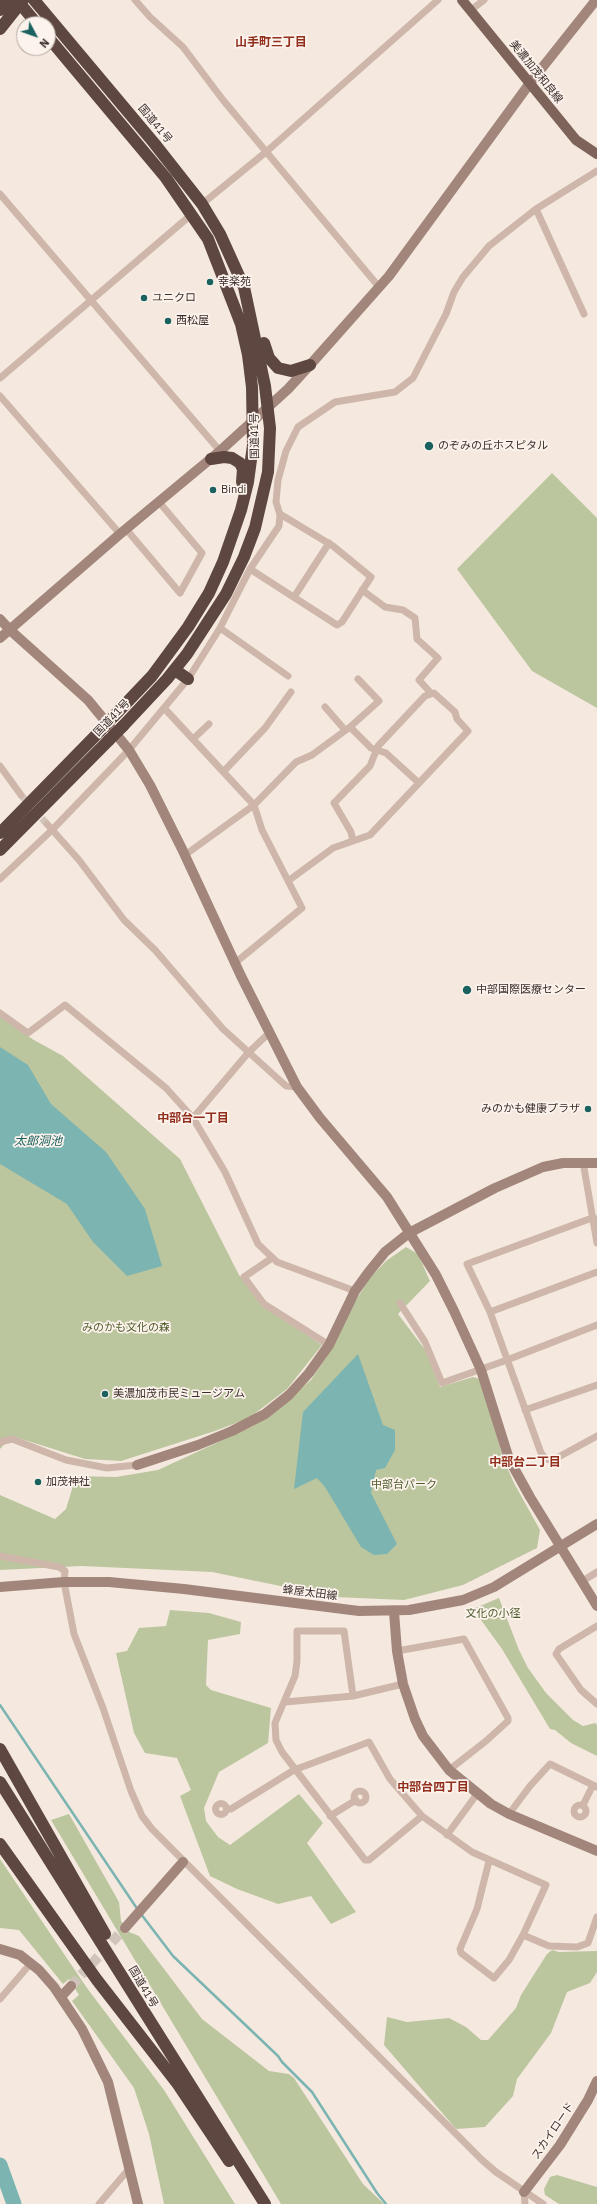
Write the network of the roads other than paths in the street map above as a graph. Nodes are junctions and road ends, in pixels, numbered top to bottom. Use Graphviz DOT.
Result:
graph roads {
  1 [pos="8,0"];
  2 [pos="34,0"];
  3 [pos="135,0"];
  4 [pos="438,0"];
  5 [pos="462,0"];
  6 [pos="484,0"];
  7 [pos="596,0"];
  8 [pos="20,1"];
  9 [pos="0,10"];
  10 [pos="470,10"];
  11 [pos="31,16"];
  12 [pos="0,29"];
  13 [pos="56,46"];
  14 [pos="530,83"];
  15 [pos="266,152"];
  16 [pos="597,154"];
  17 [pos="597,171"];
  18 [pos="0,194"];
  19 [pos="202,204"];
  20 [pos="536,209"];
  21 [pos="192,214"];
  22 [pos="379,288"];
  23 [pos="92,301"];
  24 [pos="584,314"];
  25 [pos="251,316"];
  26 [pos="310,365"];
  27 [pos="0,378"];
  28 [pos="0,396"];
  29 [pos="267,408"];
  30 [pos="253,422"];
  31 [pos="215,455"];
  32 [pos="159,502"];
  33 [pos="280,514"];
  34 [pos="238,519"];
  35 [pos="123,531"];
  36 [pos="329,543"];
  37 [pos="250,569"];
  38 [pos="362,590"];
  39 [pos="294,598"];
  40 [pos="0,618"];
  41 [pos="220,628"];
  42 [pos="10,630"];
  43 [pos="0,638"];
  44 [pos="175,670"];
  45 [pos="288,676"];
  46 [pos="188,679"];
  47 [pos="358,679"];
  48 [pos="291,692"];
  49 [pos="428,694"];
  50 [pos="325,707"];
  51 [pos="165,709"];
  52 [pos="209,724"];
  53 [pos="347,728"];
  54 [pos="194,739"];
  55 [pos="129,750"];
  56 [pos="376,751"];
  57 [pos="0,766"];
  58 [pos="224,771"];
  59 [pos="419,783"];
  60 [pos="21,795"];
  61 [pos="254,805"];
  62 [pos="50,827"];
  63 [pos="0,832"];
  64 [pos="353,841"];
  65 [pos="0,850"];
  66 [pos="185,855"];
  67 [pos="0,879"];
  68 [pos="288,882"];
  69 [pos="235,963"];
  70 [pos="0,1013"];
  71 [pos="269,1033"];
  72 [pos="248,1053"];
  73 [pos="297,1087"];
  74 [pos="193,1118"];
  75 [pos="583,1162"];
  76 [pos="597,1163"];
  77 [pos="595,1219"];
  78 [pos="409,1233"];
  79 [pos="597,1244"];
  80 [pos="272,1258"];
  81 [pos="597,1272"];
  82 [pos="355,1292"];
  83 [pos="400,1303"];
  84 [pos="490,1312"];
  85 [pos="597,1325"];
  86 [pos="329,1345"];
  87 [pos="507,1360"];
  88 [pos="481,1370"];
  89 [pos="597,1385"];
  90 [pos="524,1410"];
  91 [pos="597,1436"];
  92 [pos="0,1442"];
  93 [pos="137,1465"];
  94 [pos="597,1524"];
  95 [pos="559,1545"];
  96 [pos="0,1556"];
  97 [pos="597,1572"];
  98 [pos="64,1582"];
  99 [pos="581,1582"];
  100 [pos="0,1587"];
  101 [pos="597,1606"];
  102 [pos="394,1612"];
  103 [pos="597,1626"];
  104 [pos="397,1651"];
  105 [pos="403,1684"];
  106 [pos="353,1696"];
  107 [pos="285,1702"];
  108 [pos="597,1704"];
  109 [pos="0,1749"];
  110 [pos="294,1770"];
  111 [pos="449,1770"];
  112 [pos="0,1782"];
  113 [pos="595,1786"];
  114 [pos="0,1790"];
  115 [pos="476,1794"];
  116 [pos="356,1800"];
  117 [pos="583,1805"];
  118 [pos="227,1809"];
  119 [pos="509,1814"];
  120 [pos="330,1816"];
  121 [pos="422,1816"];
  122 [pos="447,1835"];
  123 [pos="0,1844"];
  124 [pos="597,1851"];
  125 [pos="489,1861"];
  126 [pos="183,1862"];
  127 [pos="597,1917"];
  128 [pos="125,1928"];
  129 [pos="523,1935"];
  130 [pos="0,1949"];
  131 [pos="31,1963"];
  132 [pos="71,1986"];
  133 [pos="61,1997"];
  134 [pos="0,1999"];
  135 [pos="145,2016"];
  136 [pos="597,2081"];
  137 [pos="128,2170"];
  138 [pos="249,2189"];
  139 [pos="524,2192"];
  140 [pos="99,2204"];
  141 [pos="138,2204"];
  142 [pos="259,2204"];
  143 [pos="265,2204"];
  144 [pos="525,2204"];
  145 [pos="543,2204"];
  1 -- 9 [label="highway"];
  2 -- 19 [label="highway, 国道41号"];
  3 -- 15 [label="street"];
  4 -- 15 [label="street"];
  5 -- 10 [label="main road, 美濃加茂和良線"];
  6 -- 10 [label="street"];
  7 -- 14 [label="street"];
  8 -- 11 [label="highway"];
  8 -- 12 [label="highway"];
  10 -- 14 [label="main road, 美濃加茂和良線"];
  13 -- 21 [label="highway, 国道41号"];
  14 -- 16 [label="main road, 美濃加茂和良線"];
  14 -- 22 [label="street"];
  15 -- 19 [label="street"];
  15 -- 22 [label="street"];
  17 -- 20 [label="street"];
  18 -- 23 [label="street"];
  19 -- 25 [label="highway, 国道41号"];
  20 -- 24 [label="street"];
  20 -- 33 [label="street"];
  21 -- 23 [label="street"];
  21 -- 30 [label="highway, 国道41号"];
  22 -- 26 [label="street"];
  23 -- 27 [label="street"];
  23 -- 31 [label="street"];
  25 -- 26 [label="highway"];
  25 -- 29 [label="highway, 国道41号"];
  26 -- 29 [label="street"];
  28 -- 35 [label="street"];
  29 -- 30 [label="street"];
  29 -- 44 [label="highway, 国道41号"];
  30 -- 31 [label="street"];
  30 -- 34 [label="highway, 国道41号"];
  31 -- 32 [label="street"];
  31 -- 34 [label="highway"];
  32 -- 35 [label="street"];
  32 -- 35 [label="street"];
  33 -- 36 [label="street"];
  33 -- 37 [label="street"];
  34 -- 63 [label="highway, 国道41号, bridge"];
  35 -- 42 [label="street"];
  36 -- 38 [label="street"];
  36 -- 39 [label="street"];
  37 -- 39 [label="street"];
  37 -- 41 [label="street"];
  38 -- 39 [label="street"];
  38 -- 49 [label="street"];
  40 -- 42 [label="street"];
  41 -- 45 [label="street"];
  41 -- 46 [label="street"];
  42 -- 43 [label="street"];
  42 -- 55 [label="street"];
  44 -- 46 [label="highway"];
  44 -- 65 [label="highway, 国道41号, bridge"];
  46 -- 51 [label="street"];
  47 -- 53 [label="street"];
  48 -- 58 [label="street"];
  49 -- 56 [label="street"];
  49 -- 59 [label="street"];
  50 -- 53 [label="street"];
  51 -- 54 [label="street"];
  51 -- 55 [label="street"];
  52 -- 54 [label="street"];
  53 -- 56 [label="street"];
  53 -- 61 [label="street"];
  54 -- 58 [label="street"];
  55 -- 62 [label="street"];
  55 -- 66 [label="street"];
  56 -- 59 [label="street"];
  56 -- 64 [label="street"];
  57 -- 60 [label="street"];
  58 -- 61 [label="street"];
  59 -- 64 [label="street"];
  61 -- 66 [label="street"];
  61 -- 68 [label="street"];
  62 -- 67 [label="street"];
  62 -- 72 [label="street"];
  64 -- 68 [label="street"];
  66 -- 69 [label="street"];
  68 -- 69 [label="street"];
  69 -- 71 [label="street"];
  70 -- 74 [label="street"];
  71 -- 72 [label="street"];
  71 -- 73 [label="street"];
  72 -- 73 [label="street"];
  72 -- 74 [label="street"];
  73 -- 78 [label="street"];
  74 -- 80 [label="street"];
  75 -- 76 [label="street"];
  75 -- 77 [label="street"];
  75 -- 78 [label="street"];
  77 -- 79 [label="street"];
  77 -- 84 [label="street"];
  78 -- 82 [label="street"];
  78 -- 88 [label="street"];
  80 -- 82 [label="street"];
  80 -- 86 [label="street"];
  81 -- 84 [label="street"];
  82 -- 86 [label="street"];
  83 -- 88 [label="street"];
  84 -- 87 [label="street"];
  85 -- 87 [label="street"];
  86 -- 93 [label="street"];
  87 -- 88 [label="street"];
  87 -- 90 [label="street"];
  88 -- 95 [label="street"];
  89 -- 90 [label="street"];
  90 -- 91 [label="street"];
  92 -- 93 [label="street"];
  94 -- 95 [label="street, 蜂屋太田線"];
  95 -- 99 [label="street"];
  95 -- 102 [label="street, 蜂屋太田線"];
  96 -- 98 [label="street"];
  97 -- 99 [label="street"];
  98 -- 100 [label="street, 蜂屋太田線"];
  98 -- 102 [label="street, 蜂屋太田線"];
  98 -- 126 [label="street"];
  99 -- 101 [label="street"];
  102 -- 104 [label="street"];
  103 -- 108 [label="street"];
  104 -- 105 [label="street"];
  104 -- 111 [label="street"];
  105 -- 106 [label="street"];
  105 -- 111 [label="street"];
  106 -- 107 [label="street"];
  106 -- 107 [label="street"];
  107 -- 110 [label="street"];
  109 -- 135 [label="highway"];
  110 -- 118 [label="street"];
  110 -- 120 [label="street"];
  110 -- 121 [label="street"];
  111 -- 115 [label="street"];
  112 -- 135 [label="highway, 国道41号"];
  113 -- 117 [label="street"];
  113 -- 119 [label="street"];
  114 -- 138 [label="highway, 国道41号"];
  115 -- 119 [label="street"];
  115 -- 122 [label="street"];
  116 -- 120 [label="street"];
  119 -- 124 [label="street"];
  120 -- 121 [label="street"];
  121 -- 122 [label="street"];
  122 -- 125 [label="street"];
  123 -- 138 [label="highway"];
  125 -- 129 [label="street"];
  125 -- 129 [label="street"];
  126 -- 128 [label="street"];
  126 -- 139 [label="street"];
  127 -- 129 [label="street"];
  130 -- 131 [label="street"];
  131 -- 133 [label="street"];
  131 -- 134 [label="street"];
  132 -- 133 [label="street"];
  133 -- 137 [label="street"];
  135 -- 143 [label="highway, 国道41号"];
  136 -- 139 [label="street, スカイロード"];
  137 -- 140 [label="street"];
  137 -- 141 [label="street"];
  138 -- 142 [label="highway, 国道41号"];
  139 -- 144 [label="street"];
  139 -- 145 [label="street"];
}
